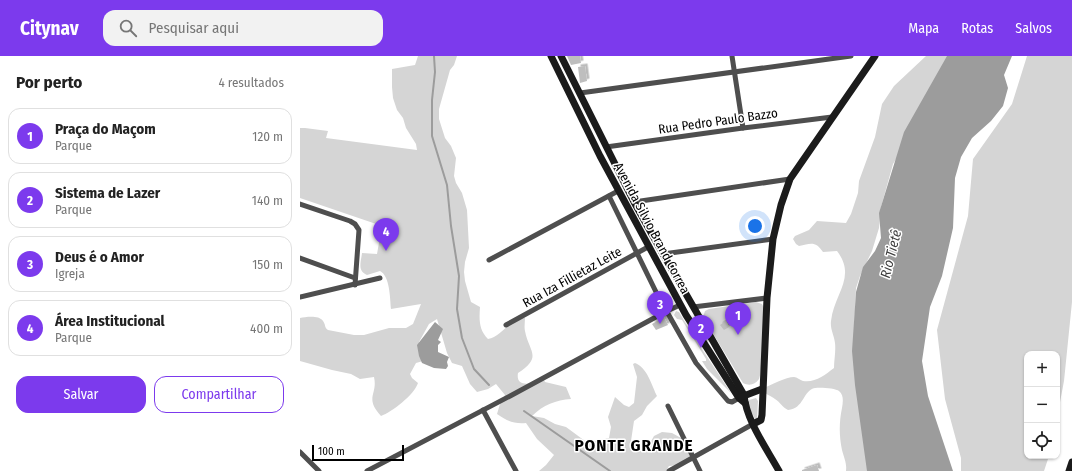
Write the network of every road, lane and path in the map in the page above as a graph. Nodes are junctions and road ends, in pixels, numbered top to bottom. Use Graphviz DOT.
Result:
graph roads {
  1 [pos="551,56"];
  2 [pos="561,56"];
  3 [pos="732,56"];
  4 [pos="851,56"];
  5 [pos="875,56"];
  6 [pos="734,72"];
  7 [pos="580,94"];
  8 [pos="832,117"];
  9 [pos="743,128"];
  10 [pos="606,147"];
  11 [pos="790,179"];
  12 [pos="618,191"];
  13 [pos="609,196"];
  14 [pos="634,202"];
  15 [pos="300,204"];
  16 [pos="773,239"];
  17 [pos="648,247"];
  18 [pos="637,254"];
  19 [pos="663,254"];
  20 [pos="300,258"];
  21 [pos="489,260"];
  22 [pos="355,278"];
  23 [pos="380,278"];
  24 [pos="355,285"];
  25 [pos="300,297"];
  26 [pos="767,298"];
  27 [pos="680,305"];
  28 [pos="693,307"];
  29 [pos="666,311"];
  30 [pos="506,325"];
  31 [pos="762,389"];
  32 [pos="741,397"];
  33 [pos="668,406"];
  34 [pos="483,410"];
  35 [pos="753,424"];
  36 [pos="300,452"];
  37 [pos="692,457"];
  38 [pos="1072,462"];
  39 [pos="319,471"];
  40 [pos="367,471"];
  41 [pos="516,471"];
  42 [pos="668,471"];
  43 [pos="700,471"];
  44 [pos="779,471"];
  45 [pos="1069,471"];
  1 -- 12 [label="main road, Avenida Silvio Brand Correa"];
  2 -- 7 [label="main road, Avenida Silvio Brand Correa"];
  3 -- 6 [label="street"];
  4 -- 6 [label="street"];
  5 -- 8 [label="main road"];
  6 -- 7 [label="street"];
  6 -- 9 [label="street"];
  7 -- 10 [label="main road, Avenida Silvio Brand Correa"];
  8 -- 9 [label="street, Rua Pedro Paulo Bazzo"];
  8 -- 11 [label="main road"];
  9 -- 10 [label="street, Rua Pedro Paulo Bazzo"];
  10 -- 14 [label="main road, Avenida Silvio Brand Correa"];
  11 -- 14 [label="street"];
  11 -- 16 [label="main road"];
  12 -- 13 [label="street"];
  12 -- 17 [label="main road, Avenida Silvio Brand Correa"];
  13 -- 18 [label="street"];
  13 -- 21 [label="street"];
  14 -- 19 [label="main road, Avenida Silvio Brand Correa"];
  15 -- 22 [label="street"];
  16 -- 19 [label="street"];
  16 -- 26 [label="main road"];
  17 -- 18 [label="street, Rua Iza Fillietaz Leite"];
  17 -- 27 [label="main road, Avenida Silvio Brand Correa"];
  18 -- 29 [label="street"];
  18 -- 30 [label="street, Rua Iza Fillietaz Leite"];
  19 -- 28 [label="main road, Avenida Silvio Brand Correa"];
  20 -- 22 [label="street"];
  22 -- 24 [label="street"];
  23 -- 24 [label="street"];
  24 -- 25 [label="street"];
  26 -- 28 [label="street"];
  26 -- 31 [label="main road"];
  27 -- 29 [label="street"];
  27 -- 32 [label="main road, Avenida Silvio Brand Correa"];
  28 -- 32 [label="main road, Avenida Silvio Brand Correa"];
  29 -- 32 [label="street"];
  29 -- 34 [label="street"];
  31 -- 32 [label="main road"];
  31 -- 35 [label="main road"];
  32 -- 35 [label="main road"];
  33 -- 37 [label="street"];
  34 -- 40 [label="street"];
  34 -- 41 [label="street"];
  35 -- 37 [label="street"];
  35 -- 44 [label="main road"];
  36 -- 39 [label="street"];
  37 -- 42 [label="street"];
  37 -- 43 [label="street"];
  38 -- 45 [label="main road"];
}
